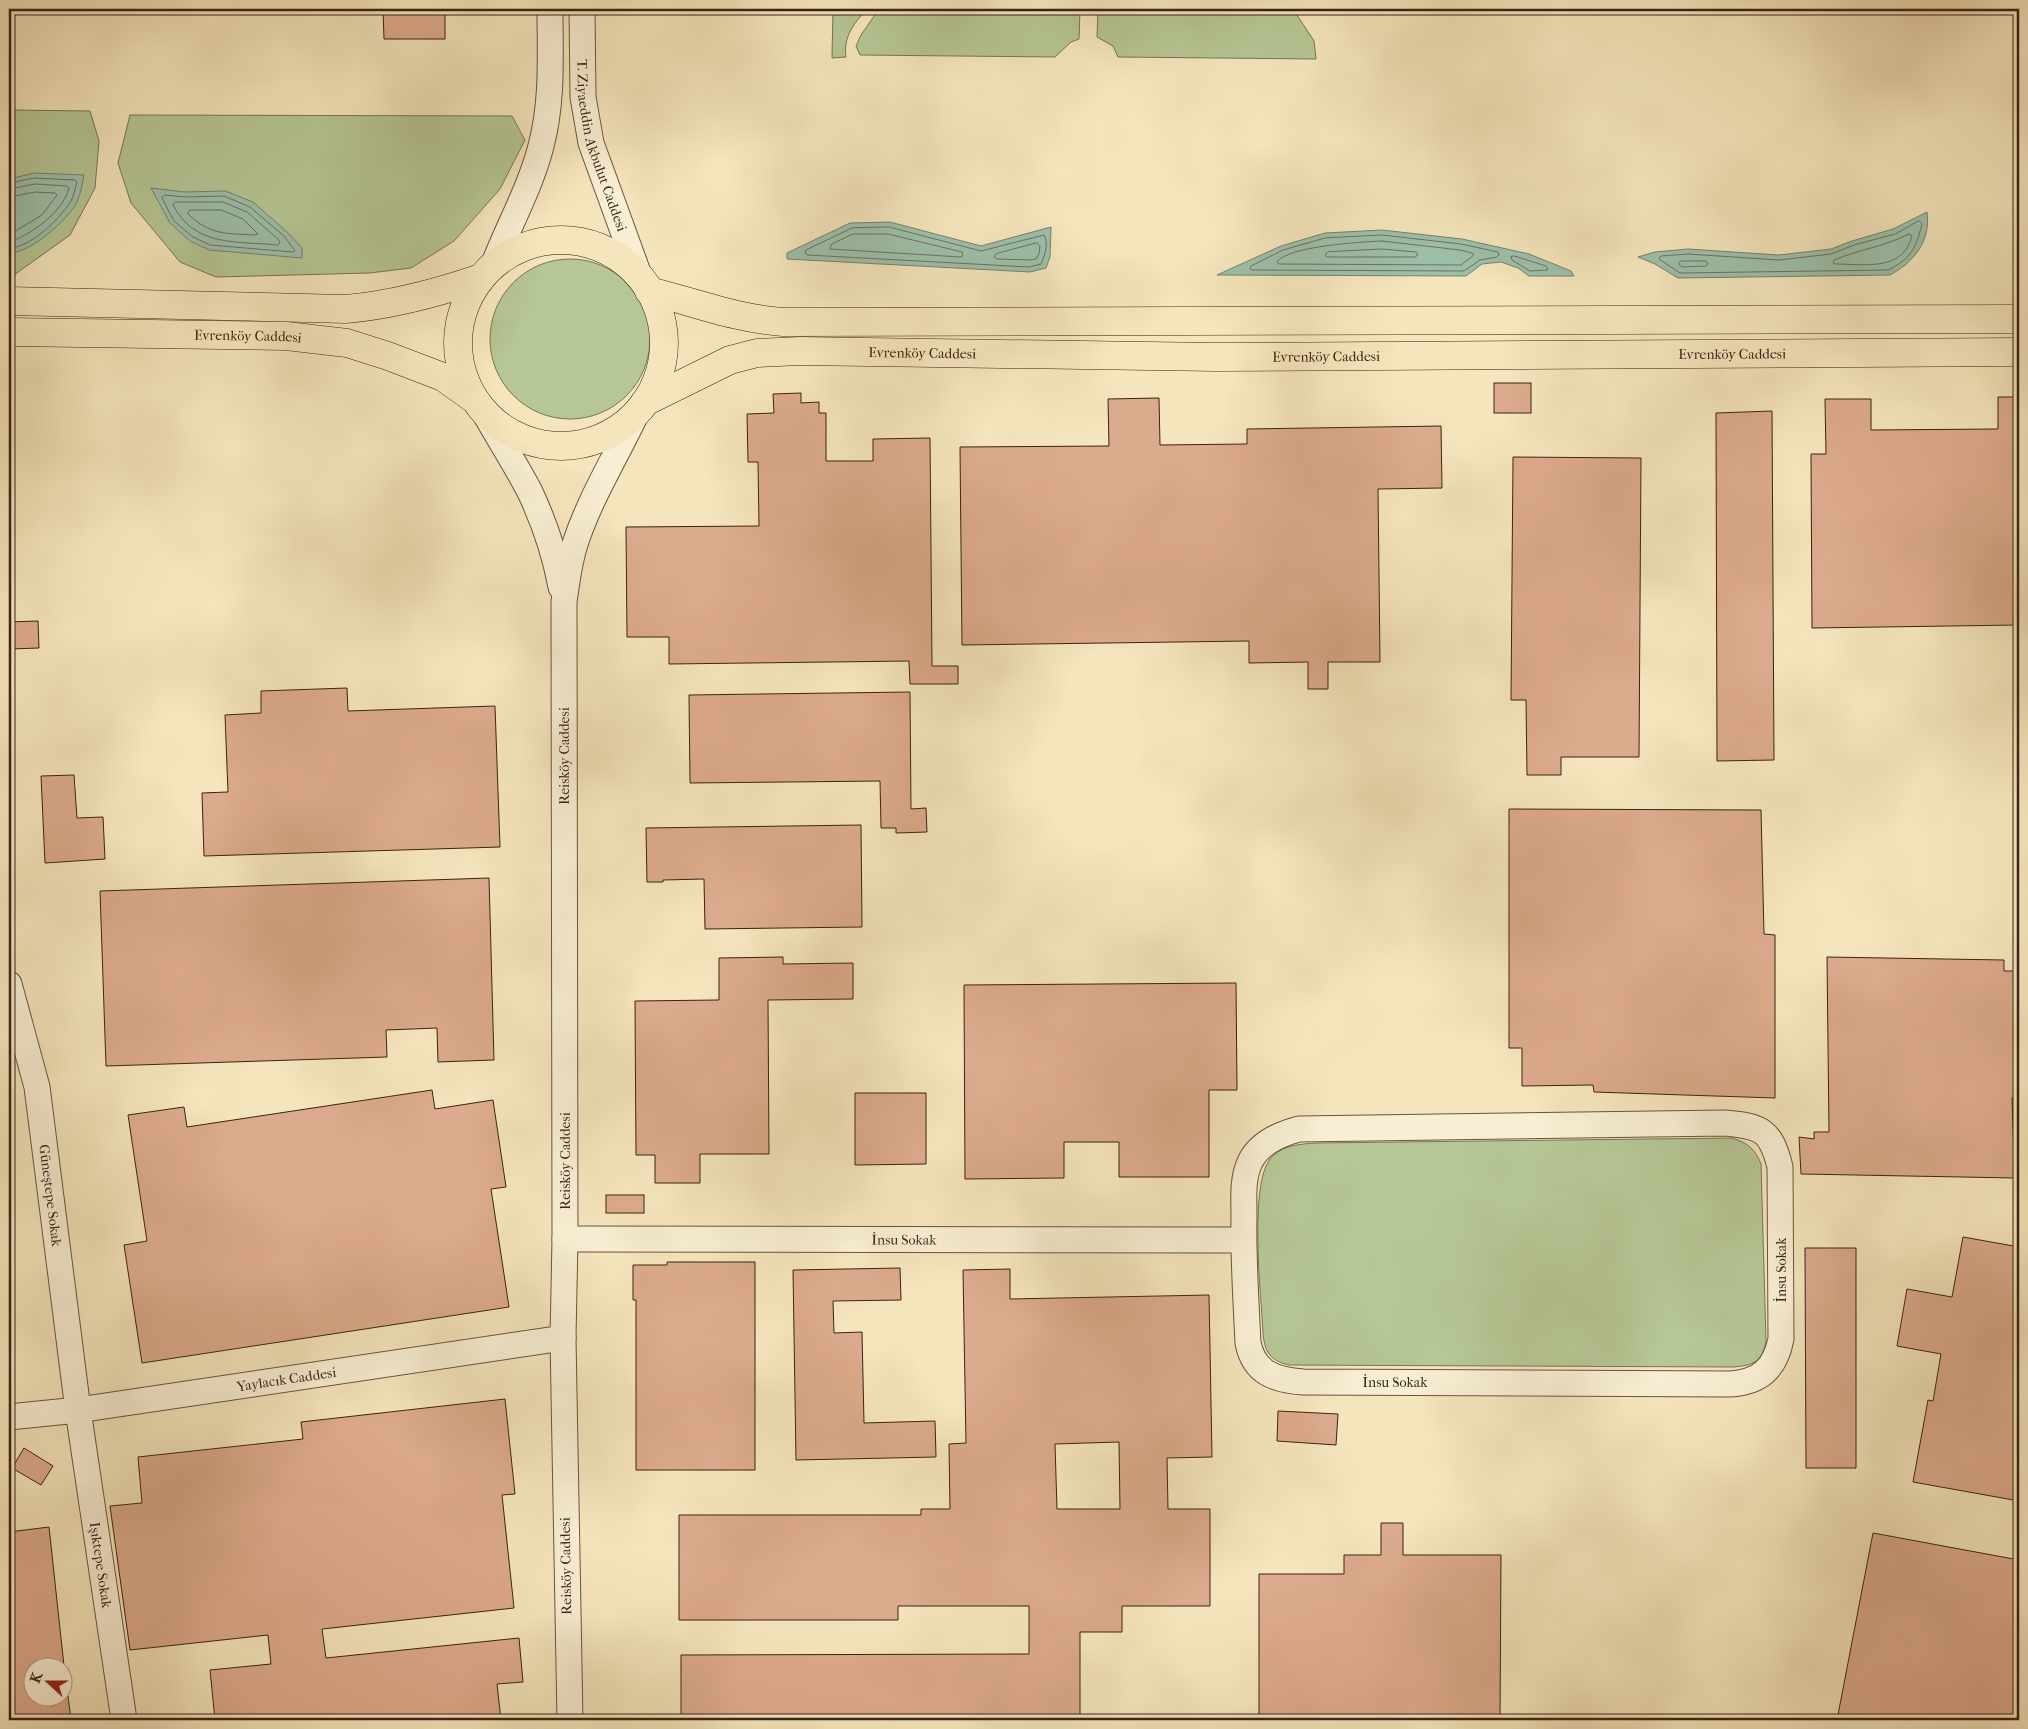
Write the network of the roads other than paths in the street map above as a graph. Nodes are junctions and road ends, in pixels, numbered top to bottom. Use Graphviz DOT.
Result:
graph roads {
  1 [pos="550,9"];
  2 [pos="582,9"];
  3 [pos="487,272"];
  4 [pos="645,284"];
  5 [pos="9,301"];
  6 [pos="2019,319"];
  7 [pos="9,332"];
  8 [pos="2019,352"];
  9 [pos="479,405"];
  10 [pos="641,407"];
  11 [pos="564,602"];
  12 [pos="9,984"];
  13 [pos="565,1239"];
  14 [pos="1243,1240"];
  15 [pos="563,1338"];
  16 [pos="78,1410"];
  17 [pos="9,1417"];
  18 [pos="124,1720"];
  19 [pos="570,1720"];
  1 -- 3 [label="street"];
  2 -- 4 [label="street, T. Ziyaeddin Akbulut Caddesi"];
  3 -- 4 [label="main road"];
  3 -- 5 [label="main road"];
  3 -- 9 [label="main road"];
  4 -- 6 [label="main road"];
  4 -- 10 [label="main road"];
  7 -- 9 [label="main road, Evrenköy Caddesi"];
  8 -- 10 [label="main road, Evrenköy Caddesi"];
  9 -- 10 [label="main road, Evrenköy Caddesi"];
  9 -- 11 [label="street, Reisköy Caddesi"];
  10 -- 11 [label="street, Reisköy Caddesi"];
  11 -- 13 [label="street, Reisköy Caddesi"];
  12 -- 16 [label="street, Güneştepe Sokak"];
  13 -- 14 [label="street, İnsu Sokak"];
  13 -- 15 [label="street, Reisköy Caddesi"];
  14 -- 14 [label="street, İnsu Sokak"];
  15 -- 16 [label="street, Yaylacık Caddesi"];
  15 -- 19 [label="street, Reisköy Caddesi"];
  16 -- 17 [label="street, Yaylacık Caddesi"];
  16 -- 18 [label="street, Işıktepe Sokak"];
}
